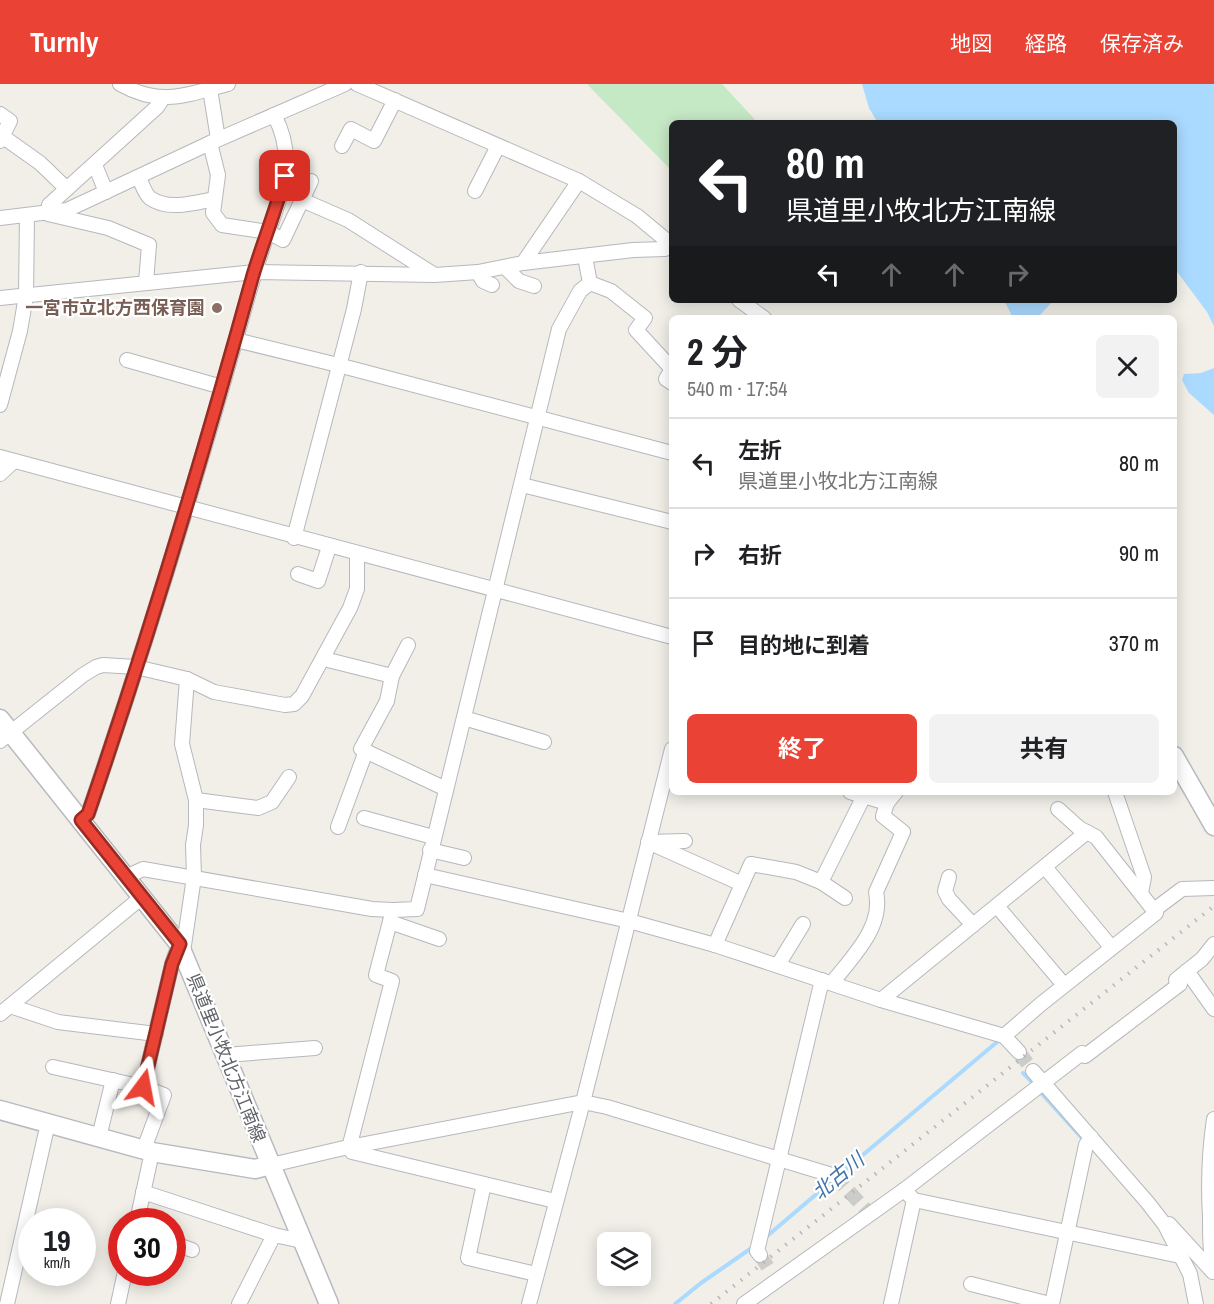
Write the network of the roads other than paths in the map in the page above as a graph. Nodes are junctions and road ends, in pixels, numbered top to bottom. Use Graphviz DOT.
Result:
graph roads {
  1 [pos="120,84"];
  2 [pos="345,84"];
  3 [pos="357,84"];
  4 [pos="220,86"];
  5 [pos="138,88"];
  6 [pos="163,98"];
  7 [pos="395,100"];
  8 [pos="0,114"];
  9 [pos="274,115"];
  10 [pos="1,139"];
  11 [pos="214,141"];
  12 [pos="342,146"];
  13 [pos="498,146"];
  14 [pos="95,165"];
  15 [pos="138,177"];
  16 [pos="311,181"];
  17 [pos="579,181"];
  18 [pos="67,189"];
  19 [pos="475,191"];
  20 [pos="106,192"];
  21 [pos="214,199"];
  22 [pos="302,200"];
  23 [pos="48,214"];
  24 [pos="27,216"];
  25 [pos="0,218"];
  26 [pos="268,232"];
  27 [pos="669,242"];
  28 [pos="669,246"];
  29 [pos="585,257"];
  30 [pos="523,262"];
  31 [pos="505,267"];
  32 [pos="255,272"];
  33 [pos="361,272"];
  34 [pos="478,272"];
  35 [pos="435,275"];
  36 [pos="146,282"];
  37 [pos="591,283"];
  38 [pos="492,285"];
  39 [pos="534,286"];
  40 [pos="26,296"];
  41 [pos="0,298"];
  42 [pos="236,340"];
  43 [pos="127,360"];
  44 [pos="338,365"];
  45 [pos="669,366"];
  46 [pos="222,387"];
  47 [pos="0,405"];
  48 [pos="537,419"];
  49 [pos="669,452"];
  50 [pos="0,457"];
  51 [pos="14,461"];
  52 [pos="0,474"];
  53 [pos="522,485"];
  54 [pos="188,507"];
  55 [pos="669,521"];
  56 [pos="294,538"];
  57 [pos="329,547"];
  58 [pos="357,555"];
  59 [pos="298,574"];
  60 [pos="496,591"];
  61 [pos="669,637"];
  62 [pos="408,645"];
  63 [pos="324,659"];
  64 [pos="136,667"];
  65 [pos="392,676"];
  66 [pos="188,679"];
  67 [pos="464,718"];
  68 [pos="4,731"];
  69 [pos="544,742"];
  70 [pos="366,751"];
  71 [pos="669,761"];
  72 [pos="1177,761"];
  73 [pos="289,777"];
  74 [pos="446,789"];
  75 [pos="860,795"];
  76 [pos="1116,795"];
  77 [pos="864,796"];
  78 [pos="891,798"];
  79 [pos="196,800"];
  80 [pos="1058,809"];
  81 [pos="364,818"];
  82 [pos="81,820"];
  83 [pos="1214,826"];
  84 [pos="338,827"];
  85 [pos="1088,832"];
  86 [pos="685,841"];
  87 [pos="648,842"];
  88 [pos="432,844"];
  89 [pos="464,858"];
  90 [pos="1045,867"];
  91 [pos="425,875"];
  92 [pos="126,877"];
  93 [pos="194,877"];
  94 [pos="949,877"];
  95 [pos="821,882"];
  96 [pos="742,884"];
  97 [pos="1214,888"];
  98 [pos="1141,893"];
  99 [pos="142,897"];
  100 [pos="845,898"];
  101 [pos="997,906"];
  102 [pos="1154,910"];
  103 [pos="391,916"];
  104 [pos="628,921"];
  105 [pos="803,924"];
  106 [pos="973,925"];
  107 [pos="439,939"];
  108 [pos="1214,944"];
  109 [pos="715,945"];
  110 [pos="1112,947"];
  111 [pos="181,948"];
  112 [pos="778,965"];
  113 [pos="1187,971"];
  114 [pos="827,981"];
  115 [pos="1064,985"];
  116 [pos="881,1000"];
  117 [pos="1214,1009"];
  118 [pos="5,1010"];
  119 [pos="156,1034"];
  120 [pos="1004,1036"];
  121 [pos="315,1048"];
  122 [pos="1019,1053"];
  123 [pos="226,1056"];
  124 [pos="53,1067"];
  125 [pos="1034,1071"];
  126 [pos="113,1080"];
  127 [pos="1044,1082"];
  128 [pos="143,1087"];
  129 [pos="583,1102"];
  130 [pos="0,1110"];
  131 [pos="1214,1119"];
  132 [pos="48,1123"];
  133 [pos="99,1137"];
  134 [pos="1091,1137"];
  135 [pos="349,1148"];
  136 [pos="148,1151"];
  137 [pos="780,1159"];
  138 [pos="271,1165"];
  139 [pos="835,1176"];
  140 [pos="484,1184"];
  141 [pos="904,1190"];
  142 [pos="143,1192"];
  143 [pos="914,1200"];
  144 [pos="555,1201"];
  145 [pos="1148,1203"];
  146 [pos="140,1208"];
  147 [pos="1067,1233"];
  148 [pos="274,1235"];
  149 [pos="302,1241"];
  150 [pos="186,1248"];
  151 [pos="192,1250"];
  152 [pos="759,1253"];
  153 [pos="1180,1256"];
  154 [pos="1214,1273"];
  155 [pos="536,1274"];
  156 [pos="971,1284"];
  157 [pos="122,1286"];
  158 [pos="7,1304"];
  159 [pos="118,1304"];
  160 [pos="239,1304"];
  161 [pos="329,1304"];
  162 [pos="529,1304"];
  163 [pos="744,1304"];
  164 [pos="891,1304"];
  165 [pos="1051,1304"];
  166 [pos="1196,1304"];
  1 -- 5 [label="street"];
  2 -- 9 [label="street"];
  3 -- 7 [label="street"];
  4 -- 6 [label="street"];
  4 -- 11 [label="street"];
  5 -- 6 [label="street"];
  6 -- 14 [label="street"];
  7 -- 12 [label="street"];
  7 -- 13 [label="street"];
  8 -- 10 [label="street"];
  9 -- 11 [label="street"];
  9 -- 26 [label="street"];
  10 -- 18 [label="street"];
  11 -- 15 [label="street"];
  11 -- 21 [label="street"];
  13 -- 17 [label="street"];
  13 -- 19 [label="street"];
  14 -- 18 [label="street"];
  14 -- 20 [label="street"];
  15 -- 20 [label="street"];
  15 -- 21 [label="street"];
  16 -- 22 [label="street"];
  17 -- 27 [label="street"];
  17 -- 30 [label="street"];
  18 -- 23 [label="street"];
  20 -- 23 [label="street"];
  21 -- 26 [label="street"];
  22 -- 26 [label="street"];
  22 -- 35 [label="street"];
  23 -- 24 [label="street"];
  23 -- 36 [label="street"];
  24 -- 25 [label="street"];
  24 -- 40 [label="street"];
  26 -- 32 [label="street"];
  28 -- 29 [label="street"];
  29 -- 30 [label="street"];
  29 -- 37 [label="street"];
  30 -- 31 [label="street"];
  31 -- 34 [label="street"];
  31 -- 39 [label="street"];
  32 -- 33 [label="street"];
  32 -- 36 [label="street"];
  32 -- 42 [label="street"];
  33 -- 35 [label="street"];
  33 -- 44 [label="street"];
  34 -- 35 [label="street"];
  34 -- 38 [label="street"];
  36 -- 40 [label="street"];
  37 -- 45 [label="street"];
  37 -- 48 [label="street"];
  40 -- 41 [label="street"];
  40 -- 47 [label="street"];
  42 -- 44 [label="street"];
  42 -- 46 [label="street"];
  43 -- 46 [label="street"];
  44 -- 48 [label="street"];
  44 -- 56 [label="street"];
  46 -- 54 [label="street"];
  48 -- 49 [label="street"];
  48 -- 53 [label="street"];
  50 -- 51 [label="street"];
  51 -- 52 [label="street"];
  51 -- 54 [label="street"];
  53 -- 55 [label="street"];
  53 -- 60 [label="street"];
  54 -- 56 [label="street"];
  54 -- 64 [label="street"];
  56 -- 57 [label="street"];
  57 -- 58 [label="street"];
  57 -- 59 [label="street"];
  58 -- 60 [label="street"];
  58 -- 63 [label="street"];
  60 -- 61 [label="street"];
  60 -- 67 [label="street"];
  62 -- 65 [label="street"];
  63 -- 65 [label="street"];
  63 -- 66 [label="street"];
  64 -- 66 [label="street"];
  64 -- 68 [label="street"];
  64 -- 82 [label="street"];
  65 -- 70 [label="street"];
  66 -- 79 [label="street"];
  67 -- 69 [label="street"];
  67 -- 74 [label="street"];
  68 -- 82 [label="main road, 県道里小牧北方江南線"];
  70 -- 74 [label="street"];
  70 -- 84 [label="street"];
  71 -- 87 [label="street"];
  72 -- 83 [label="main road"];
  73 -- 79 [label="street"];
  74 -- 88 [label="street"];
  75 -- 77 [label="street"];
  76 -- 98 [label="street"];
  77 -- 78 [label="street"];
  77 -- 95 [label="street"];
  78 -- 114 [label="street"];
  79 -- 93 [label="street"];
  80 -- 85 [label="street"];
  81 -- 88 [label="street"];
  82 -- 92 [label="main road, 県道里小牧北方江南線"];
  85 -- 90 [label="street"];
  85 -- 98 [label="street"];
  86 -- 87 [label="street"];
  87 -- 96 [label="street"];
  87 -- 104 [label="street"];
  88 -- 89 [label="street"];
  88 -- 91 [label="street"];
  90 -- 101 [label="street"];
  90 -- 110 [label="street"];
  91 -- 103 [label="street"];
  91 -- 104 [label="street"];
  92 -- 93 [label="street"];
  92 -- 99 [label="main road, 県道里小牧北方江南線"];
  93 -- 103 [label="street"];
  93 -- 111 [label="street"];
  94 -- 106 [label="street"];
  95 -- 96 [label="street"];
  95 -- 100 [label="street"];
  96 -- 109 [label="street"];
  97 -- 102 [label="street"];
  98 -- 102 [label="street"];
  99 -- 111 [label="main road, 県道里小牧北方江南線"];
  99 -- 118 [label="street"];
  101 -- 106 [label="street"];
  101 -- 115 [label="street"];
  102 -- 110 [label="street"];
  103 -- 107 [label="street"];
  103 -- 135 [label="street"];
  104 -- 109 [label="street"];
  104 -- 129 [label="street"];
  105 -- 112 [label="street"];
  106 -- 116 [label="street"];
  108 -- 113 [label="street"];
  109 -- 112 [label="street"];
  110 -- 115 [label="street"];
  111 -- 119 [label="street"];
  111 -- 123 [label="main road, 県道里小牧北方江南線"];
  112 -- 114 [label="street"];
  113 -- 117 [label="street"];
  113 -- 127 [label="street"];
  114 -- 116 [label="street"];
  114 -- 137 [label="street"];
  115 -- 120 [label="street"];
  116 -- 120 [label="street"];
  118 -- 119 [label="street"];
  119 -- 128 [label="street"];
  120 -- 122 [label="street"];
  121 -- 123 [label="street"];
  123 -- 138 [label="main road, 県道里小牧北方江南線"];
  124 -- 126 [label="street"];
  125 -- 127 [label="street"];
  126 -- 128 [label="street"];
  126 -- 133 [label="street"];
  127 -- 134 [label="street"];
  127 -- 141 [label="street"];
  128 -- 136 [label="street"];
  129 -- 135 [label="street"];
  129 -- 137 [label="street"];
  129 -- 144 [label="street"];
  130 -- 132 [label="main road"];
  131 -- 154 [label="street"];
  132 -- 133 [label="main road"];
  132 -- 158 [label="street"];
  133 -- 136 [label="main road"];
  134 -- 145 [label="street"];
  134 -- 147 [label="street"];
  135 -- 138 [label="street"];
  135 -- 140 [label="street"];
  136 -- 138 [label="main road"];
  136 -- 142 [label="street"];
  137 -- 139 [label="street"];
  137 -- 152 [label="street"];
  138 -- 149 [label="main road, 県道里小牧北方江南線"];
  140 -- 144 [label="street"];
  140 -- 155 [label="street"];
  141 -- 143 [label="street"];
  141 -- 163 [label="street"];
  142 -- 146 [label="street"];
  142 -- 148 [label="street"];
  143 -- 147 [label="street"];
  143 -- 164 [label="street"];
  144 -- 155 [label="street"];
  145 -- 153 [label="street"];
  145 -- 154 [label="street"];
  147 -- 153 [label="street"];
  147 -- 165 [label="street"];
  148 -- 149 [label="street"];
  148 -- 160 [label="street"];
  149 -- 161 [label="main road, 県道里小牧北方江南線"];
  150 -- 151 [label="street"];
  153 -- 166 [label="street"];
  155 -- 162 [label="street"];
  156 -- 165 [label="street"];
  157 -- 159 [label="street"];
}
